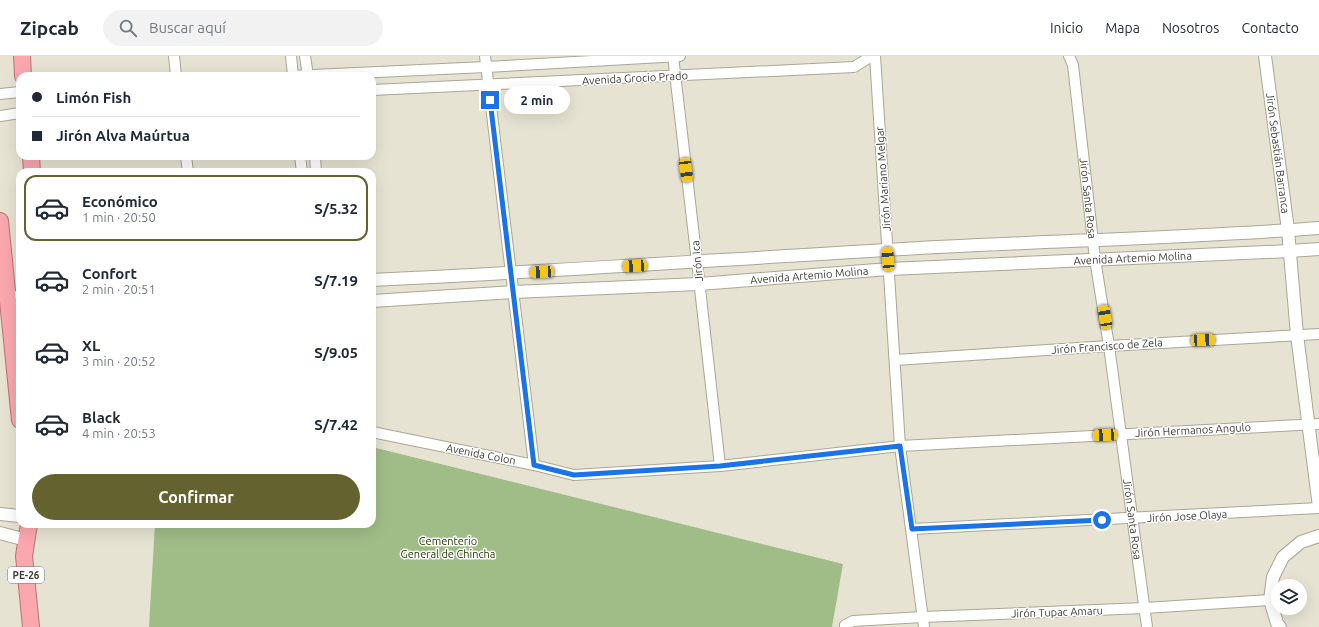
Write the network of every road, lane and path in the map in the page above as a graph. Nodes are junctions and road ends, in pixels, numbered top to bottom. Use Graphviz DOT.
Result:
graph roads {
  1 [pos="22,56"];
  2 [pos="174,56"];
  3 [pos="291,56"];
  4 [pos="305,56"];
  5 [pos="485,56"];
  6 [pos="673,56"];
  7 [pos="680,56"];
  8 [pos="872,56"];
  9 [pos="875,56"];
  10 [pos="1069,56"];
  11 [pos="1265,56"];
  12 [pos="486,67"];
  13 [pos="23,72"];
  14 [pos="176,72"];
  15 [pos="292,72"];
  16 [pos="307,72"];
  17 [pos="376,73"];
  18 [pos="675,76"];
  19 [pos="489,84"];
  20 [pos="376,90"];
  21 [pos="16,92"];
  22 [pos="0,94"];
  23 [pos="16,114"];
  24 [pos="0,116"];
  25 [pos="0,221"];
  26 [pos="1319,228"];
  27 [pos="1288,230"];
  28 [pos="1094,241"];
  29 [pos="1319,249"];
  30 [pos="888,250"];
  31 [pos="1290,251"];
  32 [pos="1095,259"];
  33 [pos="697,262"];
  34 [pos="889,269"];
  35 [pos="512,274"];
  36 [pos="376,280"];
  37 [pos="699,284"];
  38 [pos="513,292"];
  39 [pos="10,300"];
  40 [pos="376,301"];
  41 [pos="10,329"];
  42 [pos="1319,334"];
  43 [pos="1297,335"];
  44 [pos="1109,346"];
  45 [pos="895,360"];
  46 [pos="16,384"];
  47 [pos="1314,424"];
  48 [pos="376,433"];
  49 [pos="1121,434"];
  50 [pos="900,446"];
  51 [pos="534,465"];
  52 [pos="720,466"];
  53 [pos="1319,508"];
  54 [pos="0,514"];
  55 [pos="16,516"];
  56 [pos="1133,519"];
  57 [pos="28,528"];
  58 [pos="912,529"];
  59 [pos="0,533"];
  60 [pos="1319,536"];
  61 [pos="26,540"];
  62 [pos="1270,600"];
  63 [pos="1145,608"];
  64 [pos="924,622"];
  65 [pos="845,626"];
  66 [pos="31,627"];
  67 [pos="1147,627"];
  68 [pos="1280,627"];
  1 -- 13 [label="highway"];
  2 -- 14 [label="street"];
  3 -- 15 [label="street"];
  4 -- 16 [label="street"];
  5 -- 12 [label="street"];
  6 -- 7 [label="street, Avenida Grocio Prado"];
  6 -- 12 [label="street, Avenida Grocio Prado"];
  6 -- 18 [label="street, Jirón Ica"];
  8 -- 18 [label="street, Avenida Grocio Prado"];
  9 -- 30 [label="street, Jirón Mariano Melgar"];
  10 -- 28 [label="street, Jirón Santa Rosa"];
  11 -- 27 [label="street, Jirón Sebastián Barranca"];
  12 -- 17 [label="street, Avenida Grocio Prado"];
  12 -- 19 [label="street"];
  18 -- 19 [label="street, Avenida Grocio Prado"];
  18 -- 33 [label="street, Jirón Ica"];
  19 -- 20 [label="street, Avenida Grocio Prado"];
  19 -- 35 [label="street"];
  21 -- 22 [label="street"];
  23 -- 24 [label="street"];
  25 -- 39 [label="highway"];
  26 -- 27 [label="street, Avenida Artemio Molina"];
  27 -- 28 [label="street, Avenida Artemio Molina"];
  27 -- 31 [label="street, Jirón Sebastián Barranca"];
  28 -- 30 [label="street, Avenida Artemio Molina"];
  28 -- 32 [label="street, Jirón Santa Rosa"];
  29 -- 31 [label="street, Avenida Artemio Molina"];
  30 -- 33 [label="street, Avenida Artemio Molina"];
  30 -- 34 [label="street, Jirón Mariano Melgar"];
  31 -- 32 [label="street, Avenida Artemio Molina"];
  31 -- 43 [label="street"];
  32 -- 34 [label="street, Avenida Artemio Molina"];
  32 -- 44 [label="street, Jirón Santa Rosa"];
  33 -- 35 [label="street, Avenida Artemio Molina"];
  33 -- 37 [label="street, Jirón Ica"];
  34 -- 37 [label="street, Avenida Artemio Molina"];
  34 -- 45 [label="street, Jirón Mariano Melgar"];
  35 -- 36 [label="street, Avenida Artemio Molina"];
  35 -- 38 [label="street"];
  37 -- 38 [label="street, Avenida Artemio Molina"];
  37 -- 52 [label="street, Jirón Ica"];
  38 -- 40 [label="street, Avenida Artemio Molina"];
  38 -- 51 [label="street"];
  39 -- 41 [label="highway"];
  41 -- 46 [label="highway"];
  42 -- 43 [label="street, Jirón Francisco de Zela"];
  43 -- 44 [label="street, Jirón Francisco de Zela"];
  43 -- 47 [label="street"];
  44 -- 45 [label="street, Jirón Francisco de Zela"];
  44 -- 49 [label="street, Jirón Santa Rosa"];
  45 -- 50 [label="street, Jirón Mariano Melgar"];
  47 -- 49 [label="street, Jirón Hermanos Angulo"];
  47 -- 53 [label="street"];
  48 -- 51 [label="street, Avenida Colon"];
  49 -- 50 [label="street, Jirón Hermanos Angulo"];
  49 -- 56 [label="street, Jirón Santa Rosa"];
  50 -- 52 [label="street, Avenida Colon"];
  50 -- 58 [label="street, Jirón Mariano Melgar"];
  51 -- 52 [label="street, Avenida Colon"];
  53 -- 56 [label="street, Jirón Jose Olaya"];
  54 -- 55 [label="street"];
  56 -- 58 [label="street, Jirón Jose Olaya"];
  56 -- 63 [label="street, Jirón Santa Rosa"];
  57 -- 61 [label="highway, PE-26"];
  58 -- 64 [label="street, Jirón Mariano Melgar"];
  59 -- 61 [label="street"];
  60 -- 62 [label="street"];
  61 -- 66 [label="highway, PE-26"];
  62 -- 63 [label="street, Jirón Tupac Amaru"];
  62 -- 68 [label="street"];
  63 -- 64 [label="street, Jirón Tupac Amaru"];
  63 -- 67 [label="street, Jirón Santa Rosa"];
  64 -- 65 [label="street, Jirón Tupac Amaru"];
}
